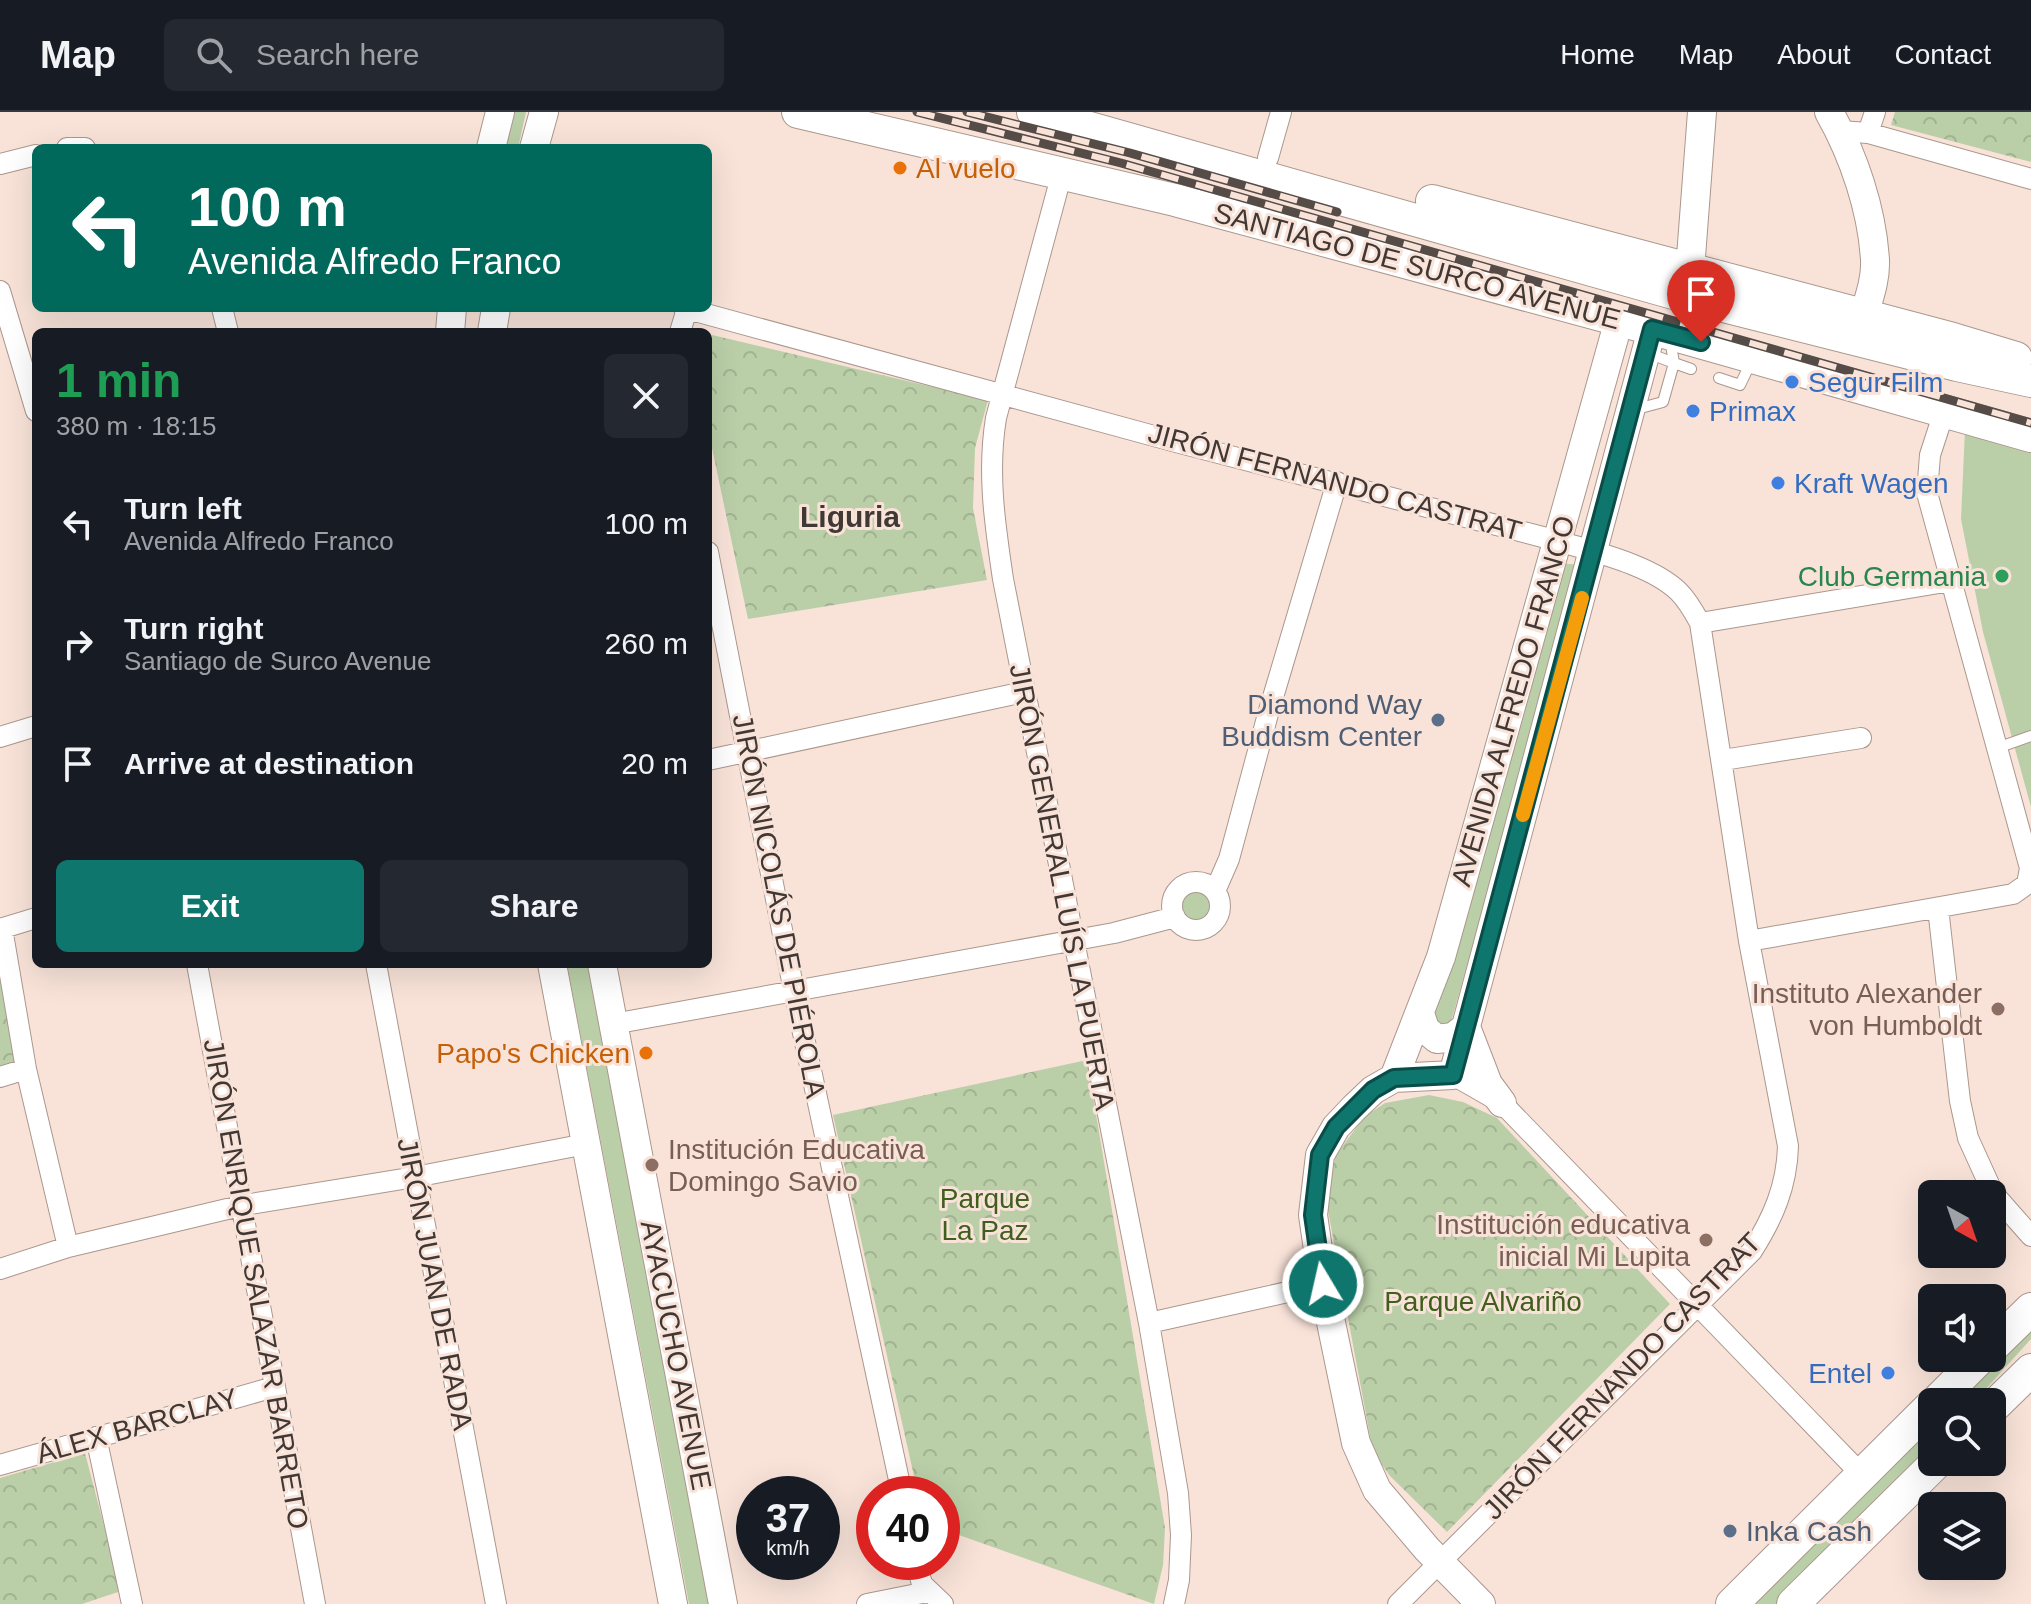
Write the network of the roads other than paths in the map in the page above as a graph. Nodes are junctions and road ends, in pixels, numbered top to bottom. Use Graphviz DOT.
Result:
graph roads {
  1 [pos="500,112"];
  2 [pos="544,112"];
  3 [pos="798,112"];
  4 [pos="1033,112"];
  5 [pos="1114,112"];
  6 [pos="1281,112"];
  7 [pos="1702,112"];
  8 [pos="1875,112"];
  9 [pos="1846,125"];
  10 [pos="492,144"];
  11 [pos="535,144"];
  12 [pos="32,156"];
  13 [pos="0,164"];
  14 [pos="1264,167"];
  15 [pos="1062,173"];
  16 [pos="2031,179"];
  17 [pos="1175,200"];
  18 [pos="1690,270"];
  19 [pos="0,291"];
  20 [pos="701,312"];
  21 [pos="1864,315"];
  22 [pos="1619,320"];
  23 [pos="1660,344"];
  24 [pos="1955,352"];
  25 [pos="9,356"];
  26 [pos="1753,357"];
  27 [pos="1691,369"];
  28 [pos="2023,372"];
  29 [pos="1719,378"];
  30 [pos="1002,393"];
  31 [pos="1599,394"];
  32 [pos="2031,395"];
  33 [pos="32,403"];
  34 [pos="1632,407"];
  35 [pos="1944,412"];
  36 [pos="2031,436"];
  37 [pos="1337,482"];
  38 [pos="1558,541"];
  39 [pos="1594,552"];
  40 [pos="712,573"];
  41 [pos="1951,581"];
  42 [pos="1700,623"];
  43 [pos="1024,692"];
  44 [pos="32,727"];
  45 [pos="2031,736"];
  46 [pos="0,737"];
  47 [pos="1861,738"];
  48 [pos="1997,748"];
  49 [pos="747,752"];
  50 [pos="712,759"];
  51 [pos="1723,760"];
  52 [pos="1215,891"];
  53 [pos="1938,908"];
  54 [pos="1175,917"];
  55 [pos="32,919"];
  56 [pos="1,928"];
  57 [pos="1073,940"];
  58 [pos="1749,941"];
  59 [pos="198,968"];
  60 [pos="377,968"];
  61 [pos="553,968"];
  62 [pos="603,968"];
  63 [pos="794,991"];
  64 [pos="1420,1013"];
  65 [pos="613,1024"];
  66 [pos="1466,1027"];
  67 [pos="26,1069"];
  68 [pos="1453,1075"];
  69 [pos="0,1077"];
  70 [pos="1394,1078"];
  71 [pos="1502,1103"];
  72 [pos="586,1144"];
  73 [pos="415,1177"];
  74 [pos="244,1205"];
  75 [pos="2031,1236"];
  76 [pos="68,1247"];
  77 [pos="0,1269"];
  78 [pos="1323,1284"];
  79 [pos="1697,1306"];
  80 [pos="2031,1309"];
  81 [pos="1149,1323"];
  82 [pos="2006,1333"];
  83 [pos="2031,1370"];
  84 [pos="1966,1372"];
  85 [pos="274,1387"];
  86 [pos="1950,1388"];
  87 [pos="2006,1394"];
  88 [pos="1918,1420"];
  89 [pos="96,1437"];
  90 [pos="0,1465"];
  91 [pos="1862,1475"];
  92 [pos="898,1476"];
  93 [pos="1923,1476"];
  94 [pos="1440,1562"];
  95 [pos="921,1580"];
  96 [pos="935,1598"];
  97 [pos="132,1604"];
  98 [pos="315,1604"];
  99 [pos="496,1604"];
  100 [pos="673,1604"];
  101 [pos="723,1604"];
  102 [pos="867,1604"];
  103 [pos="1174,1604"];
  104 [pos="1398,1604"];
  105 [pos="1481,1604"];
  106 [pos="1732,1604"];
  107 [pos="1793,1604"];
  1 -- 10 [label="street"];
  2 -- 11 [label="street"];
  3 -- 15 [label="main road, SANTIAGO DE SURCO AVENUE"];
  4 -- 14 [label="main road, SANTIAGO DE SURCO AVENUE"];
  5 -- 14 [label="main road, SANTIAGO DE SURCO AVENUE"];
  6 -- 14 [label="street"];
  7 -- 18 [label="street"];
  8 -- 9 [label="street"];
  9 -- 16 [label="street"];
  9 -- 21 [label="street"];
  12 -- 13 [label="street"];
  14 -- 17 [label="main road"];
  14 -- 18 [label="main road, SANTIAGO DE SURCO AVENUE"];
  14 -- 24 [label="main road, SANTIAGO DE SURCO AVENUE"];
  15 -- 17 [label="main road, SANTIAGO DE SURCO AVENUE"];
  15 -- 30 [label="street, JIRÓN GENERAL LUÍS LA PUERTA"];
  17 -- 22 [label="main road, SANTIAGO DE SURCO AVENUE"];
  18 -- 21 [label="main road, SANTIAGO DE SURCO AVENUE"];
  19 -- 25 [label="street"];
  20 -- 30 [label="street, JIRÓN FERNANDO CASTRAT"];
  21 -- 24 [label="main road, SANTIAGO DE SURCO AVENUE"];
  22 -- 23 [label="main road, SANTIAGO DE SURCO AVENUE"];
  22 -- 31 [label="street, AVENIDA ALFREDO FRANCO"];
  23 -- 26 [label="main road, SANTIAGO DE SURCO AVENUE"];
  23 -- 27 [label="lane"];
  23 -- 34 [label="street, AVENIDA ALFREDO FRANCO"];
  24 -- 28 [label="main road, SANTIAGO DE SURCO AVENUE"];
  24 -- 32 [label="main road, SANTIAGO DE SURCO AVENUE"];
  25 -- 33 [label="street"];
  26 -- 29 [label="lane"];
  26 -- 35 [label="main road, SANTIAGO DE SURCO AVENUE"];
  30 -- 37 [label="street, JIRÓN FERNANDO CASTRAT"];
  30 -- 43 [label="street, JIRÓN GENERAL LUÍS LA PUERTA"];
  31 -- 34 [label="street"];
  31 -- 38 [label="street, AVENIDA ALFREDO FRANCO"];
  34 -- 39 [label="street, AVENIDA ALFREDO FRANCO"];
  35 -- 36 [label="main road, SANTIAGO DE SURCO AVENUE"];
  35 -- 41 [label="street"];
  37 -- 38 [label="street, JIRÓN FERNANDO CASTRAT"];
  37 -- 52 [label="street"];
  38 -- 39 [label="street, JIRÓN FERNANDO CASTRAT"];
  38 -- 64 [label="street, AVENIDA ALFREDO FRANCO"];
  39 -- 42 [label="street, JIRÓN FERNANDO CASTRAT"];
  39 -- 66 [label="street, AVENIDA ALFREDO FRANCO"];
  40 -- 49 [label="street, JIRÓN NICOLÁS DE PIÉROLA"];
  41 -- 42 [label="street"];
  41 -- 48 [label="street"];
  42 -- 51 [label="street, JIRÓN FERNANDO CASTRAT"];
  43 -- 49 [label="street"];
  43 -- 57 [label="street, JIRÓN GENERAL LUÍS LA PUERTA"];
  44 -- 46 [label="street"];
  45 -- 48 [label="lane"];
  47 -- 51 [label="street"];
  48 -- 53 [label="street"];
  49 -- 50 [label="street"];
  49 -- 63 [label="street, JIRÓN NICOLÁS DE PIÉROLA"];
  51 -- 58 [label="street, JIRÓN FERNANDO CASTRAT"];
  52 -- 54 [label="street"];
  52 -- 54 [label="street"];
  53 -- 58 [label="street"];
  53 -- 75 [label="street"];
  54 -- 57 [label="street"];
  55 -- 56 [label="street"];
  56 -- 67 [label="street"];
  57 -- 63 [label="street"];
  57 -- 81 [label="street, JIRÓN GENERAL LUÍS LA PUERTA"];
  58 -- 79 [label="street, JIRÓN FERNANDO CASTRAT"];
  59 -- 74 [label="street, JIRÓN ENRIQUE SALAZAR BARRETO"];
  60 -- 73 [label="street, JIRÓN JUAN DE RADA"];
  61 -- 72 [label="street, AYACUCHO AVENUE"];
  62 -- 65 [label="street, AYACUCHO AVENUE"];
  63 -- 65 [label="street"];
  63 -- 92 [label="street, JIRÓN NICOLÁS DE PIÉROLA"];
  64 -- 66 [label="street"];
  64 -- 70 [label="street, AVENIDA ALFREDO FRANCO"];
  65 -- 101 [label="street, AYACUCHO AVENUE"];
  66 -- 68 [label="street, AVENIDA ALFREDO FRANCO"];
  66 -- 71 [label="street"];
  67 -- 69 [label="street"];
  67 -- 76 [label="street"];
  68 -- 70 [label="street"];
  68 -- 71 [label="street"];
  70 -- 78 [label="street"];
  71 -- 79 [label="street"];
  72 -- 73 [label="street"];
  72 -- 100 [label="street, AYACUCHO AVENUE"];
  73 -- 74 [label="street"];
  73 -- 99 [label="street, JIRÓN JUAN DE RADA"];
  74 -- 76 [label="street"];
  74 -- 85 [label="street, JIRÓN ENRIQUE SALAZAR BARRETO"];
  76 -- 77 [label="street"];
  78 -- 81 [label="street"];
  78 -- 94 [label="street"];
  79 -- 91 [label="street"];
  79 -- 94 [label="street, JIRÓN FERNANDO CASTRAT"];
  80 -- 82 [label="main road"];
  81 -- 103 [label="street, JIRÓN GENERAL LUÍS LA PUERTA"];
  83 -- 87 [label="main road"];
  84 -- 86 [label="main road"];
  85 -- 89 [label="street, ÁLEX BARCLAY"];
  85 -- 98 [label="street, JIRÓN ENRIQUE SALAZAR BARRETO"];
  88 -- 91 [label="main road"];
  89 -- 90 [label="street, ÁLEX BARCLAY"];
  89 -- 97 [label="street"];
  91 -- 106 [label="main road"];
  93 -- 107 [label="main road"];
  94 -- 104 [label="street, JIRÓN FERNANDO CASTRAT"];
  94 -- 105 [label="street"];
  95 -- 96 [label="street"];
  96 -- 102 [label="street"];
}
